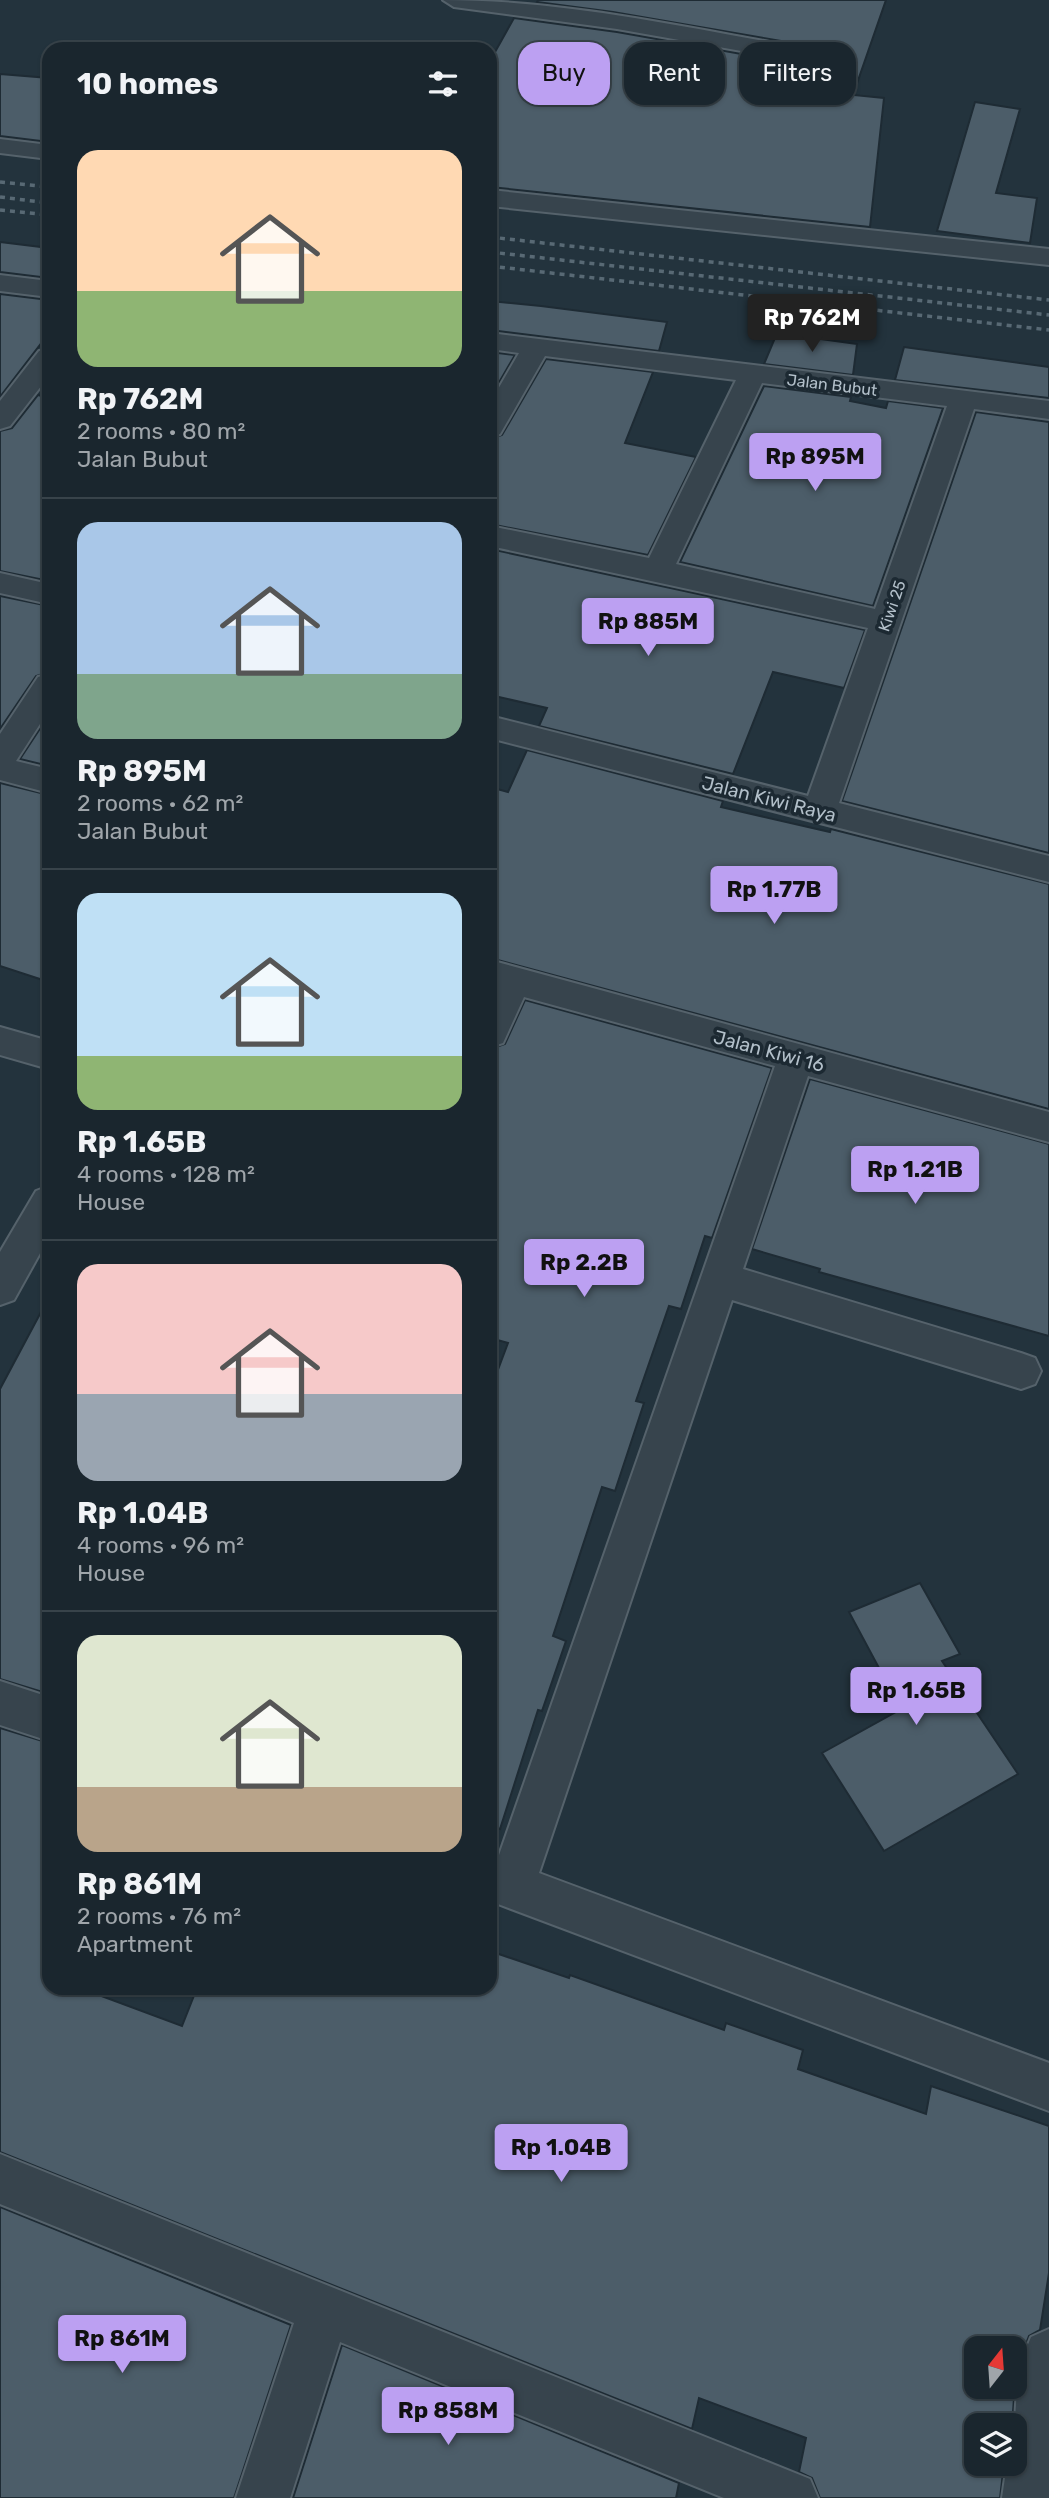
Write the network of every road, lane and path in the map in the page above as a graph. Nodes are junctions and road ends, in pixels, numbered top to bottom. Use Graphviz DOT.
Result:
graph roads {
  1 [pos="454,0"];
  2 [pos="628,0"];
  3 [pos="617,22"];
  4 [pos="739,44"];
  5 [pos="0,146"];
  6 [pos="42,151"];
  7 [pos="497,199"];
  8 [pos="1049,257"];
  9 [pos="0,283"];
  10 [pos="42,288"];
  11 [pos="497,342"];
  12 [pos="536,346"];
  13 [pos="42,366"];
  14 [pos="752,375"];
  15 [pos="963,401"];
  16 [pos="1049,410"];
  17 [pos="497,416"];
  18 [pos="0,420"];
  19 [pos="497,537"];
  20 [pos="658,569"];
  21 [pos="0,583"];
  22 [pos="42,592"];
  23 [pos="886,622"];
  24 [pos="42,696"];
  25 [pos="497,729"];
  26 [pos="0,760"];
  27 [pos="0,768"];
  28 [pos="42,779"];
  29 [pos="819,812"];
  30 [pos="1049,869"];
  31 [pos="502,978"];
  32 [pos="497,1001"];
  33 [pos="0,1041"];
  34 [pos="42,1053"];
  35 [pos="796,1058"];
  36 [pos="1049,1127"];
  37 [pos="42,1214"];
  38 [pos="720,1279"];
  39 [pos="0,1288"];
  40 [pos="1021,1370"];
  41 [pos="0,1703"];
  42 [pos="42,1717"];
  43 [pos="501,1882"];
  44 [pos="1049,2087"];
  45 [pos="0,2179"];
  46 [pos="325,2309"];
  47 [pos="1049,2355"];
  48 [pos="263,2498"];
  49 [pos="791,2498"];
  50 [pos="1029,2498"];
  1 -- 3 [label="street"];
  2 -- 3 [label="street"];
  3 -- 4 [label="street"];
  5 -- 6 [label="street"];
  7 -- 8 [label="street"];
  9 -- 10 [label="street"];
  11 -- 12 [label="street, Jalan Bubut"];
  12 -- 14 [label="street, Jalan Bubut"];
  12 -- 17 [label="street"];
  13 -- 18 [label="street"];
  14 -- 15 [label="street, Jalan Bubut"];
  14 -- 20 [label="street"];
  15 -- 16 [label="street, Jalan Bubut"];
  15 -- 23 [label="street, Kiwi 25"];
  19 -- 20 [label="street"];
  20 -- 23 [label="street"];
  21 -- 22 [label="street"];
  23 -- 29 [label="street, Kiwi 25"];
  24 -- 26 [label="street"];
  25 -- 29 [label="street, Jalan Kiwi Raya"];
  27 -- 28 [label="street"];
  29 -- 30 [label="street, Jalan Kiwi Raya"];
  31 -- 32 [label="street"];
  31 -- 35 [label="street, Jalan Kiwi 16"];
  33 -- 34 [label="street"];
  35 -- 36 [label="street, Jalan Kiwi 16"];
  35 -- 38 [label="street"];
  37 -- 39 [label="street"];
  38 -- 40 [label="street"];
  38 -- 43 [label="street"];
  41 -- 42 [label="street"];
  43 -- 44 [label="street"];
  45 -- 46 [label="street"];
  46 -- 48 [label="street"];
  46 -- 49 [label="street"];
  47 -- 50 [label="street"];
}
